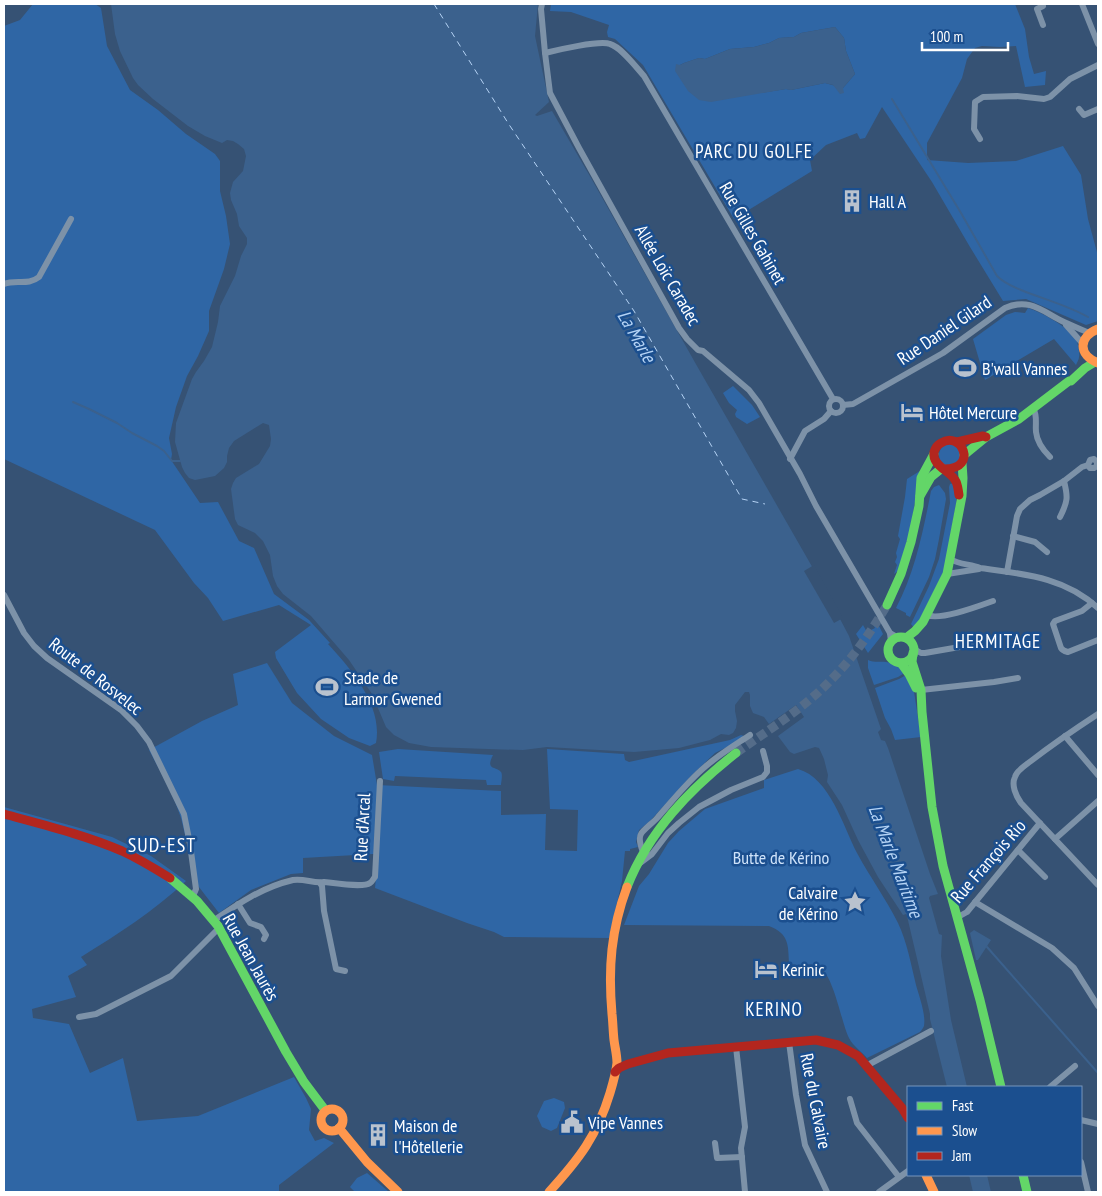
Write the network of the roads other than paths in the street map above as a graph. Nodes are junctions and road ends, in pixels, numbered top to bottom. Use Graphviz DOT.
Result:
graph roads {
  1 [pos="542,4"];
  2 [pos="1042,4"];
  3 [pos="1082,4"];
  4 [pos="1043,25"];
  5 [pos="1098,44"];
  6 [pos="545,53"];
  7 [pos="1098,65"];
  8 [pos="1098,108"];
  9 [pos="1082,115"];
  10 [pos="980,139"];
  11 [pos="71,219"];
  12 [pos="4,284"];
  13 [pos="1063,322"];
  14 [pos="1095,329"];
  15 [pos="1084,349"];
  16 [pos="1097,362"];
  17 [pos="1069,381"];
  18 [pos="833,399"];
  19 [pos="843,405"];
  20 [pos="1033,408"];
  21 [pos="831,411"];
  22 [pos="986,438"];
  23 [pos="957,442"];
  24 [pos="934,454"];
  25 [pos="1050,457"];
  26 [pos="790,459"];
  27 [pos="963,459"];
  28 [pos="944,469"];
  29 [pos="1097,470"];
  30 [pos="1064,481"];
  31 [pos="920,496"];
  32 [pos="960,506"];
  33 [pos="1060,517"];
  34 [pos="1013,536"];
  35 [pos="1047,552"];
  36 [pos="950,559"];
  37 [pos="980,568"];
  38 [pos="1007,572"];
  39 [pos="947,574"];
  40 [pos="4,595"];
  41 [pos="993,601"];
  42 [pos="1092,603"];
  43 [pos="888,605"];
  44 [pos="1098,608"];
  45 [pos="925,618"];
  46 [pos="890,638"];
  47 [pos="902,638"];
  48 [pos="1098,640"];
  49 [pos="971,645"];
  50 [pos="913,650"];
  51 [pos="901,663"];
  52 [pos="1018,678"];
  53 [pos="921,690"];
  54 [pos="922,712"];
  55 [pos="1098,714"];
  56 [pos="750,735"];
  57 [pos="1065,736"];
  58 [pos="763,751"];
  59 [pos="736,753"];
  60 [pos="1098,775"];
  61 [pos="380,781"];
  62 [pos="1098,801"];
  63 [pos="4,814"];
  64 [pos="1040,823"];
  65 [pos="1055,839"];
  66 [pos="1018,850"];
  67 [pos="644,852"];
  68 [pos="637,865"];
  69 [pos="1045,877"];
  70 [pos="320,883"];
  71 [pos="1098,885"];
  72 [pos="193,896"];
  73 [pos="975,902"];
  74 [pos="238,904"];
  75 [pos="958,917"];
  76 [pos="216,924"];
  77 [pos="264,939"];
  78 [pos="345,971"];
  79 [pos="1098,1006"];
  80 [pos="80,1017"];
  81 [pos="931,1032"];
  82 [pos="790,1042"];
  83 [pos="736,1046"];
  84 [pos="614,1056"];
  85 [pos="639,1060"];
  86 [pos="866,1066"];
  87 [pos="1075,1066"];
  88 [pos="615,1072"];
  89 [pos="1001,1086"];
  90 [pos="1051,1086"];
  91 [pos="610,1087"];
  92 [pos="850,1099"];
  93 [pos="325,1110"];
  94 [pos="907,1116"];
  95 [pos="1082,1120"];
  96 [pos="1098,1124"];
  97 [pos="339,1128"];
  98 [pos="715,1143"];
  99 [pos="742,1157"];
  100 [pos="1082,1166"];
  101 [pos="907,1172"];
  102 [pos="926,1176"];
  103 [pos="1023,1176"];
  104 [pos="899,1177"];
  105 [pos="398,1192"];
  106 [pos="549,1192"];
  107 [pos="745,1192"];
  108 [pos="827,1192"];
  109 [pos="879,1192"];
  110 [pos="934,1192"];
  111 [pos="1027,1192"];
  112 [pos="1088,1192"];
  1 -- 6 [label="street, Allée Loïc Caradec"];
  2 -- 4 [label="street"];
  3 -- 5 [label="street"];
  6 -- 18 [label="street, Rue Gilles Gahinet"];
  6 -- 26 [label="street, Allée Loïc Caradec"];
  7 -- 10 [label="street"];
  8 -- 9 [label="street"];
  11 -- 12 [label="street"];
  13 -- 14 [label="street, Rue Daniel Gilard"];
  13 -- 15 [label="street, Rue Daniel Gilard"];
  13 -- 19 [label="street, Rue Daniel Gilard"];
  14 -- 15 [label="main road"];
  15 -- 16 [label="main road"];
  15 -- 17 [label="main road"];
  16 -- 17 [label="main road"];
  17 -- 20 [label="main road"];
  18 -- 19 [label="street"];
  18 -- 21 [label="street"];
  19 -- 21 [label="street"];
  20 -- 22 [label="main road"];
  20 -- 25 [label="street"];
  21 -- 26 [label="street"];
  22 -- 23 [label="main road"];
  22 -- 27 [label="main road"];
  23 -- 24 [label="main road"];
  23 -- 27 [label="main road"];
  24 -- 28 [label="main road"];
  24 -- 31 [label="main road"];
  26 -- 46 [label="street, Allée Loïc Caradec"];
  27 -- 28 [label="main road"];
  27 -- 32 [label="main road"];
  28 -- 31 [label="main road"];
  28 -- 32 [label="main road"];
  29 -- 30 [label="street"];
  30 -- 33 [label="street"];
  30 -- 34 [label="street"];
  31 -- 43 [label="main road"];
  32 -- 36 [label="main road"];
  34 -- 35 [label="street"];
  34 -- 38 [label="street"];
  36 -- 37 [label="street"];
  36 -- 39 [label="main road"];
  37 -- 38 [label="street"];
  37 -- 39 [label="street"];
  38 -- 42 [label="street"];
  39 -- 45 [label="main road"];
  40 -- 72 [label="street, Route de Rosvelec"];
  41 -- 45 [label="street"];
  42 -- 44 [label="street"];
  42 -- 48 [label="street"];
  45 -- 47 [label="main road"];
  45 -- 50 [label="main road"];
  46 -- 47 [label="main road"];
  46 -- 51 [label="main road"];
  47 -- 50 [label="main road"];
  49 -- 50 [label="street"];
  50 -- 51 [label="main road"];
  50 -- 53 [label="main road"];
  51 -- 54 [label="main road"];
  52 -- 53 [label="street"];
  53 -- 54 [label="main road"];
  54 -- 75 [label="main road"];
  55 -- 57 [label="street"];
  56 -- 67 [label="street"];
  57 -- 60 [label="street"];
  57 -- 64 [label="street"];
  58 -- 68 [label="street"];
  59 -- 67 [label="main road"];
  61 -- 70 [label="street, Rue d'Arcal"];
  62 -- 65 [label="street"];
  63 -- 72 [label="main road, Rue Jean Jaurès"];
  64 -- 65 [label="street"];
  64 -- 66 [label="street, Rue François Rio"];
  65 -- 71 [label="street"];
  66 -- 69 [label="street"];
  66 -- 73 [label="street, Rue François Rio"];
  67 -- 68 [label="main road"];
  68 -- 84 [label="main road"];
  70 -- 74 [label="street, Rue d'Arcal"];
  70 -- 78 [label="street"];
  72 -- 76 [label="main road, Rue Jean Jaurès"];
  73 -- 75 [label="street, Rue François Rio"];
  73 -- 79 [label="street"];
  74 -- 76 [label="street, Rue d'Arcal"];
  74 -- 77 [label="street"];
  75 -- 89 [label="main road"];
  76 -- 80 [label="street, Rue d'Arcal"];
  76 -- 93 [label="main road, Rue Jean Jaurès"];
  81 -- 86 [label="street"];
  82 -- 83 [label="main road"];
  82 -- 86 [label="main road"];
  82 -- 108 [label="street, Rue du Calvaire"];
  83 -- 85 [label="main road"];
  83 -- 99 [label="street"];
  84 -- 85 [label="main road"];
  84 -- 88 [label="main road"];
  84 -- 91 [label="main road"];
  85 -- 88 [label="main road"];
  86 -- 94 [label="main road"];
  87 -- 90 [label="street"];
  88 -- 91 [label="main road"];
  91 -- 106 [label="main road"];
  92 -- 104 [label="street"];
  93 -- 97 [label="main road"];
  93 -- 97 [label="main road"];
  95 -- 96 [label="street"];
  97 -- 105 [label="main road"];
  98 -- 99 [label="street"];
  99 -- 107 [label="street"];
  100 -- 112 [label="street"];
  101 -- 104 [label="street"];
  102 -- 110 [label="main road"];
  103 -- 111 [label="main road"];
  104 -- 109 [label="street"];
}
